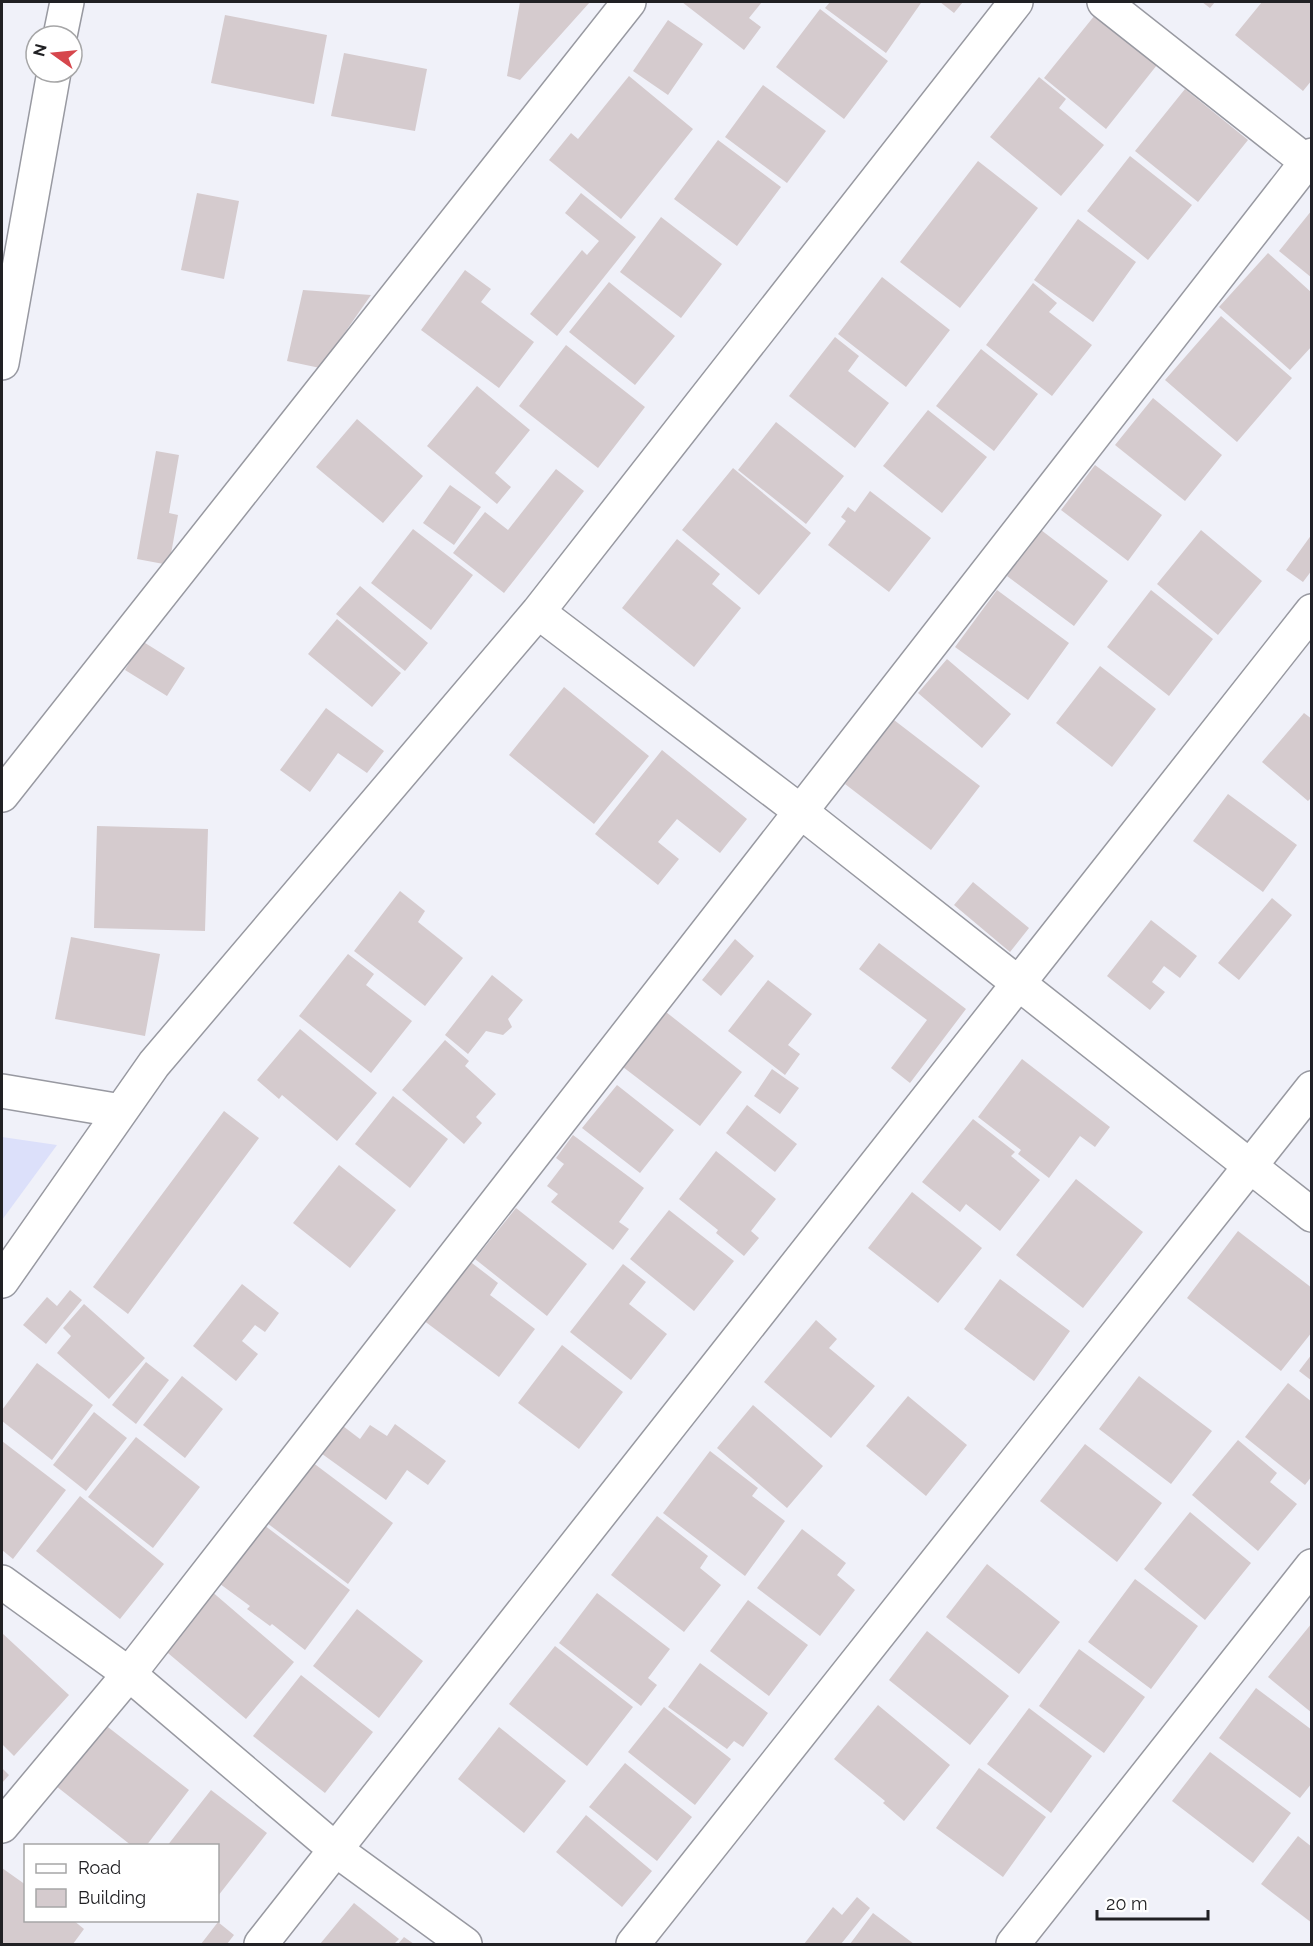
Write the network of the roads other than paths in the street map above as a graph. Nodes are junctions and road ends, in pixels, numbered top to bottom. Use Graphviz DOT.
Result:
graph roads {
  1 [pos="67,2"];
  2 [pos="629,2"];
  3 [pos="1016,2"];
  4 [pos="1104,2"];
  5 [pos="62,24"];
  6 [pos="52,84"];
  7 [pos="1310,161"];
  8 [pos="2,363"];
  9 [pos="1311,611"];
  10 [pos="538,612"];
  11 [pos="2,795"];
  12 [pos="800,811"];
  13 [pos="1019,985"];
  14 [pos="1311,1088"];
  15 [pos="2,1091"];
  16 [pos="121,1111"];
  17 [pos="1249,1166"];
  18 [pos="1311,1215"];
  19 [pos="2,1281"];
  20 [pos="1311,1566"];
  21 [pos="2,1582"];
  22 [pos="129,1674"];
  23 [pos="2,1826"];
  24 [pos="336,1850"];
  25 [pos="261,1944"];
  26 [pos="465,1944"];
  27 [pos="633,1944"];
  28 [pos="1013,1944"];
  1 -- 5 [label="street"];
  2 -- 11 [label="street"];
  3 -- 10 [label="street"];
  4 -- 7 [label="street"];
  6 -- 8 [label="street"];
  7 -- 12 [label="street"];
  9 -- 13 [label="street"];
  10 -- 12 [label="street"];
  10 -- 16 [label="street"];
  12 -- 13 [label="street"];
  12 -- 22 [label="street"];
  13 -- 17 [label="street"];
  13 -- 24 [label="street"];
  14 -- 17 [label="street"];
  15 -- 16 [label="street"];
  16 -- 19 [label="street"];
  17 -- 18 [label="street"];
  17 -- 27 [label="street"];
  20 -- 28 [label="street"];
  21 -- 22 [label="street"];
  22 -- 23 [label="street"];
  22 -- 24 [label="street"];
  24 -- 25 [label="street"];
  24 -- 26 [label="street"];
}
